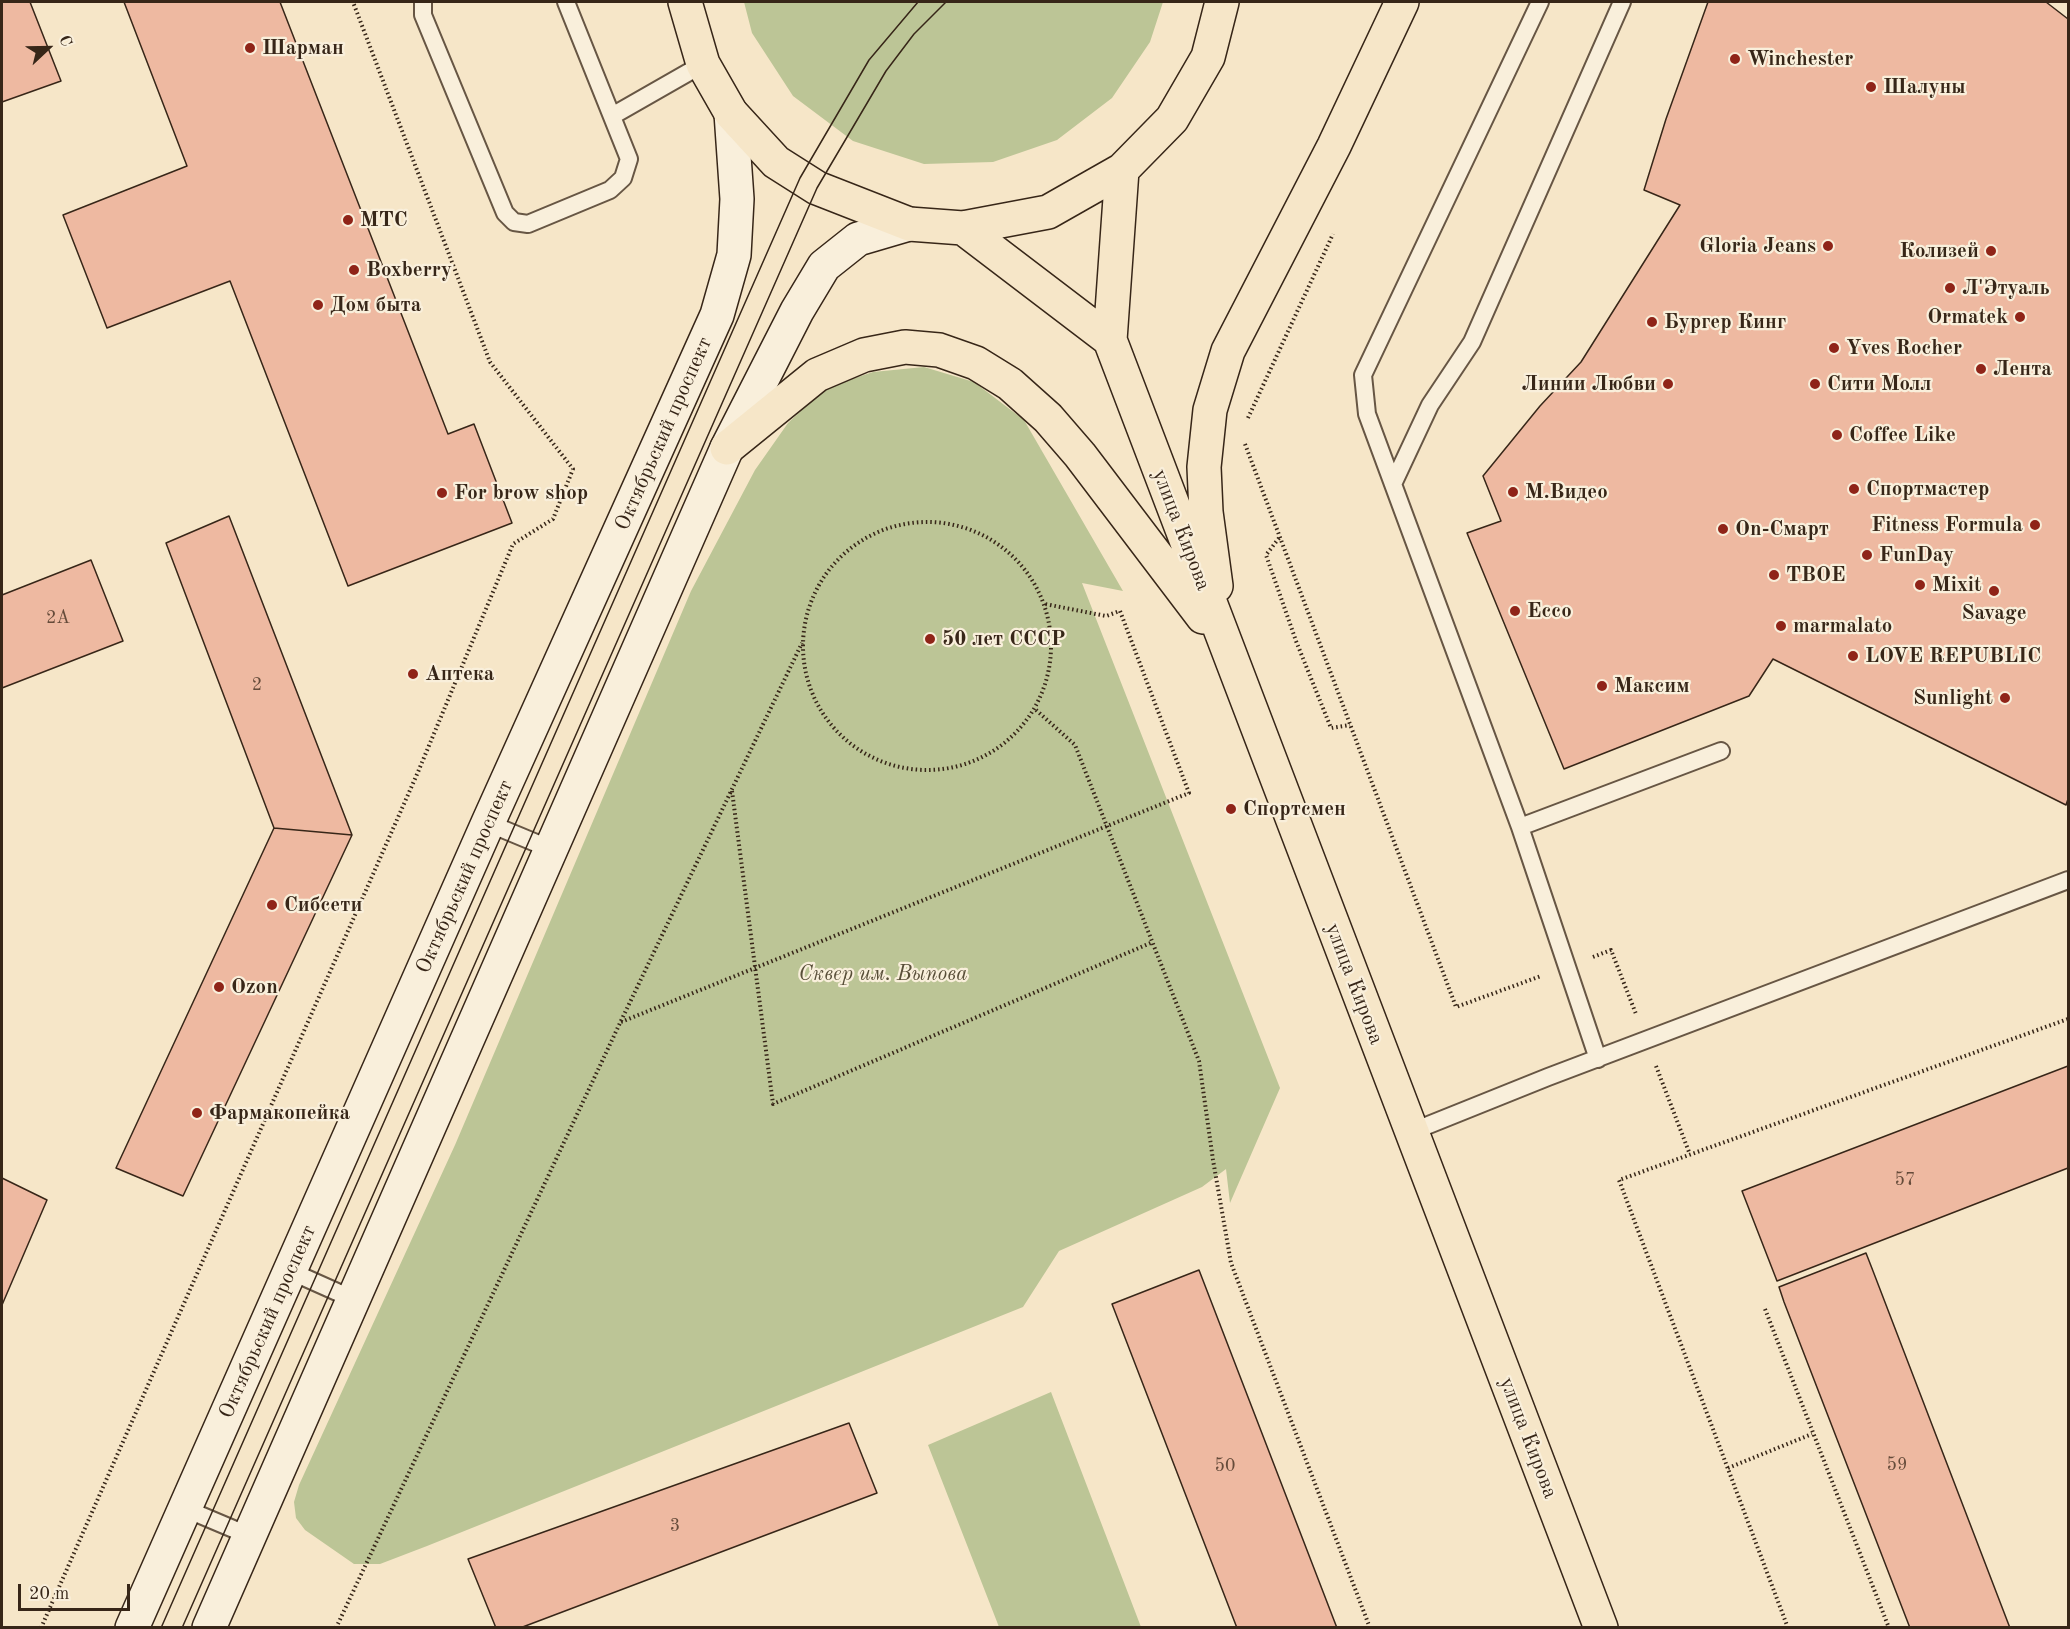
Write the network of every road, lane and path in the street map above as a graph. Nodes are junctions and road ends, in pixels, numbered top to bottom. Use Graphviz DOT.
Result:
graph roads {
  1 [pos="353,2"];
  2 [pos="423,2"];
  3 [pos="566,2"];
  4 [pos="685,2"];
  5 [pos="1222,2"];
  6 [pos="1401,2"];
  7 [pos="1540,2"];
  8 [pos="1622,2"];
  9 [pos="703,64"];
  10 [pos="731,113"];
  11 [pos="612,116"];
  12 [pos="1122,170"];
  13 [pos="909,224"];
  14 [pos="963,228"];
  15 [pos="1335,228"];
  16 [pos="1110,340"];
  17 [pos="1246,423"];
  18 [pos="1241,434"];
  19 [pos="728,448"];
  20 [pos="1393,484"];
  21 [pos="1280,538"];
  22 [pos="1045,604"];
  23 [pos="802,644"];
  24 [pos="1225,647"];
  25 [pos="1036,710"];
  26 [pos="1350,725"];
  27 [pos="1721,751"];
  28 [pos="732,788"];
  29 [pos="488,823"];
  30 [pos="1108,826"];
  31 [pos="1520,827"];
  32 [pos="553,850"];
  33 [pos="2068,880"];
  34 [pos="1153,942"];
  35 [pos="1567,966"];
  36 [pos="755,968"];
  37 [pos="2068,1019"];
  38 [pos="620,1023"];
  39 [pos="1646,1040"];
  40 [pos="1598,1059"];
  41 [pos="1411,1132"];
  42 [pos="1689,1152"];
  43 [pos="290,1271"];
  44 [pos="355,1300"];
  45 [pos="1764,1309"];
  46 [pos="1812,1434"];
  47 [pos="1728,1468"];
  48 [pos="186,1509"];
  49 [pos="250,1536"];
  50 [pos="40,1628"];
  51 [pos="132,1628"];
  52 [pos="209,1628"];
  53 [pos="336,1628"];
  54 [pos="1370,1628"];
  55 [pos="1601,1628"];
  56 [pos="1788,1628"];
  57 [pos="1889,1628"];
  1 -- 50 [label="path"];
  2 -- 11 [label="lane"];
  3 -- 11 [label="lane"];
  4 -- 9 [label="main road"];
  5 -- 12 [label="main road"];
  6 -- 24 [label="main road"];
  7 -- 20 [label="lane"];
  8 -- 20 [label="lane"];
  9 -- 10 [label="main road"];
  9 -- 11 [label="lane"];
  10 -- 13 [label="main road"];
  10 -- 29 [label="main road, Октябрьский проспект"];
  12 -- 14 [label="main road"];
  12 -- 16 [label="main road, улица Кирова"];
  13 -- 14 [label="main road"];
  13 -- 19 [label="main road"];
  14 -- 16 [label="main road"];
  15 -- 17 [label="path"];
  16 -- 24 [label="main road, улица Кирова"];
  18 -- 21 [label="path"];
  19 -- 24 [label="main road"];
  19 -- 32 [label="main road"];
  20 -- 31 [label="lane"];
  21 -- 26 [label="path"];
  21 -- 26 [label="path"];
  22 -- 23 [label="path"];
  22 -- 25 [label="path"];
  22 -- 30 [label="path"];
  23 -- 25 [label="path"];
  23 -- 28 [label="path"];
  24 -- 41 [label="main road, улица Кирова"];
  25 -- 30 [label="path"];
  26 -- 35 [label="path"];
  27 -- 31 [label="lane"];
  28 -- 36 [label="path"];
  28 -- 38 [label="path"];
  29 -- 32 [label="lane"];
  29 -- 43 [label="main road, Октябрьский проспект"];
  30 -- 34 [label="path"];
  30 -- 36 [label="path"];
  31 -- 35 [label="lane"];
  32 -- 44 [label="main road"];
  33 -- 39 [label="lane"];
  34 -- 36 [label="path"];
  34 -- 54 [label="path"];
  35 -- 39 [label="path"];
  35 -- 40 [label="lane"];
  36 -- 38 [label="path"];
  37 -- 42 [label="path"];
  38 -- 53 [label="path"];
  39 -- 40 [label="lane"];
  39 -- 42 [label="path"];
  40 -- 41 [label="lane"];
  41 -- 55 [label="main road, улица Кирова"];
  42 -- 47 [label="path"];
  43 -- 44 [label="lane"];
  43 -- 48 [label="main road, Октябрьский проспект"];
  44 -- 49 [label="main road"];
  45 -- 46 [label="path"];
  46 -- 47 [label="path"];
  46 -- 57 [label="path"];
  47 -- 56 [label="path"];
  48 -- 49 [label="lane"];
  48 -- 51 [label="main road, Октябрьский проспект"];
  49 -- 52 [label="main road"];
}
